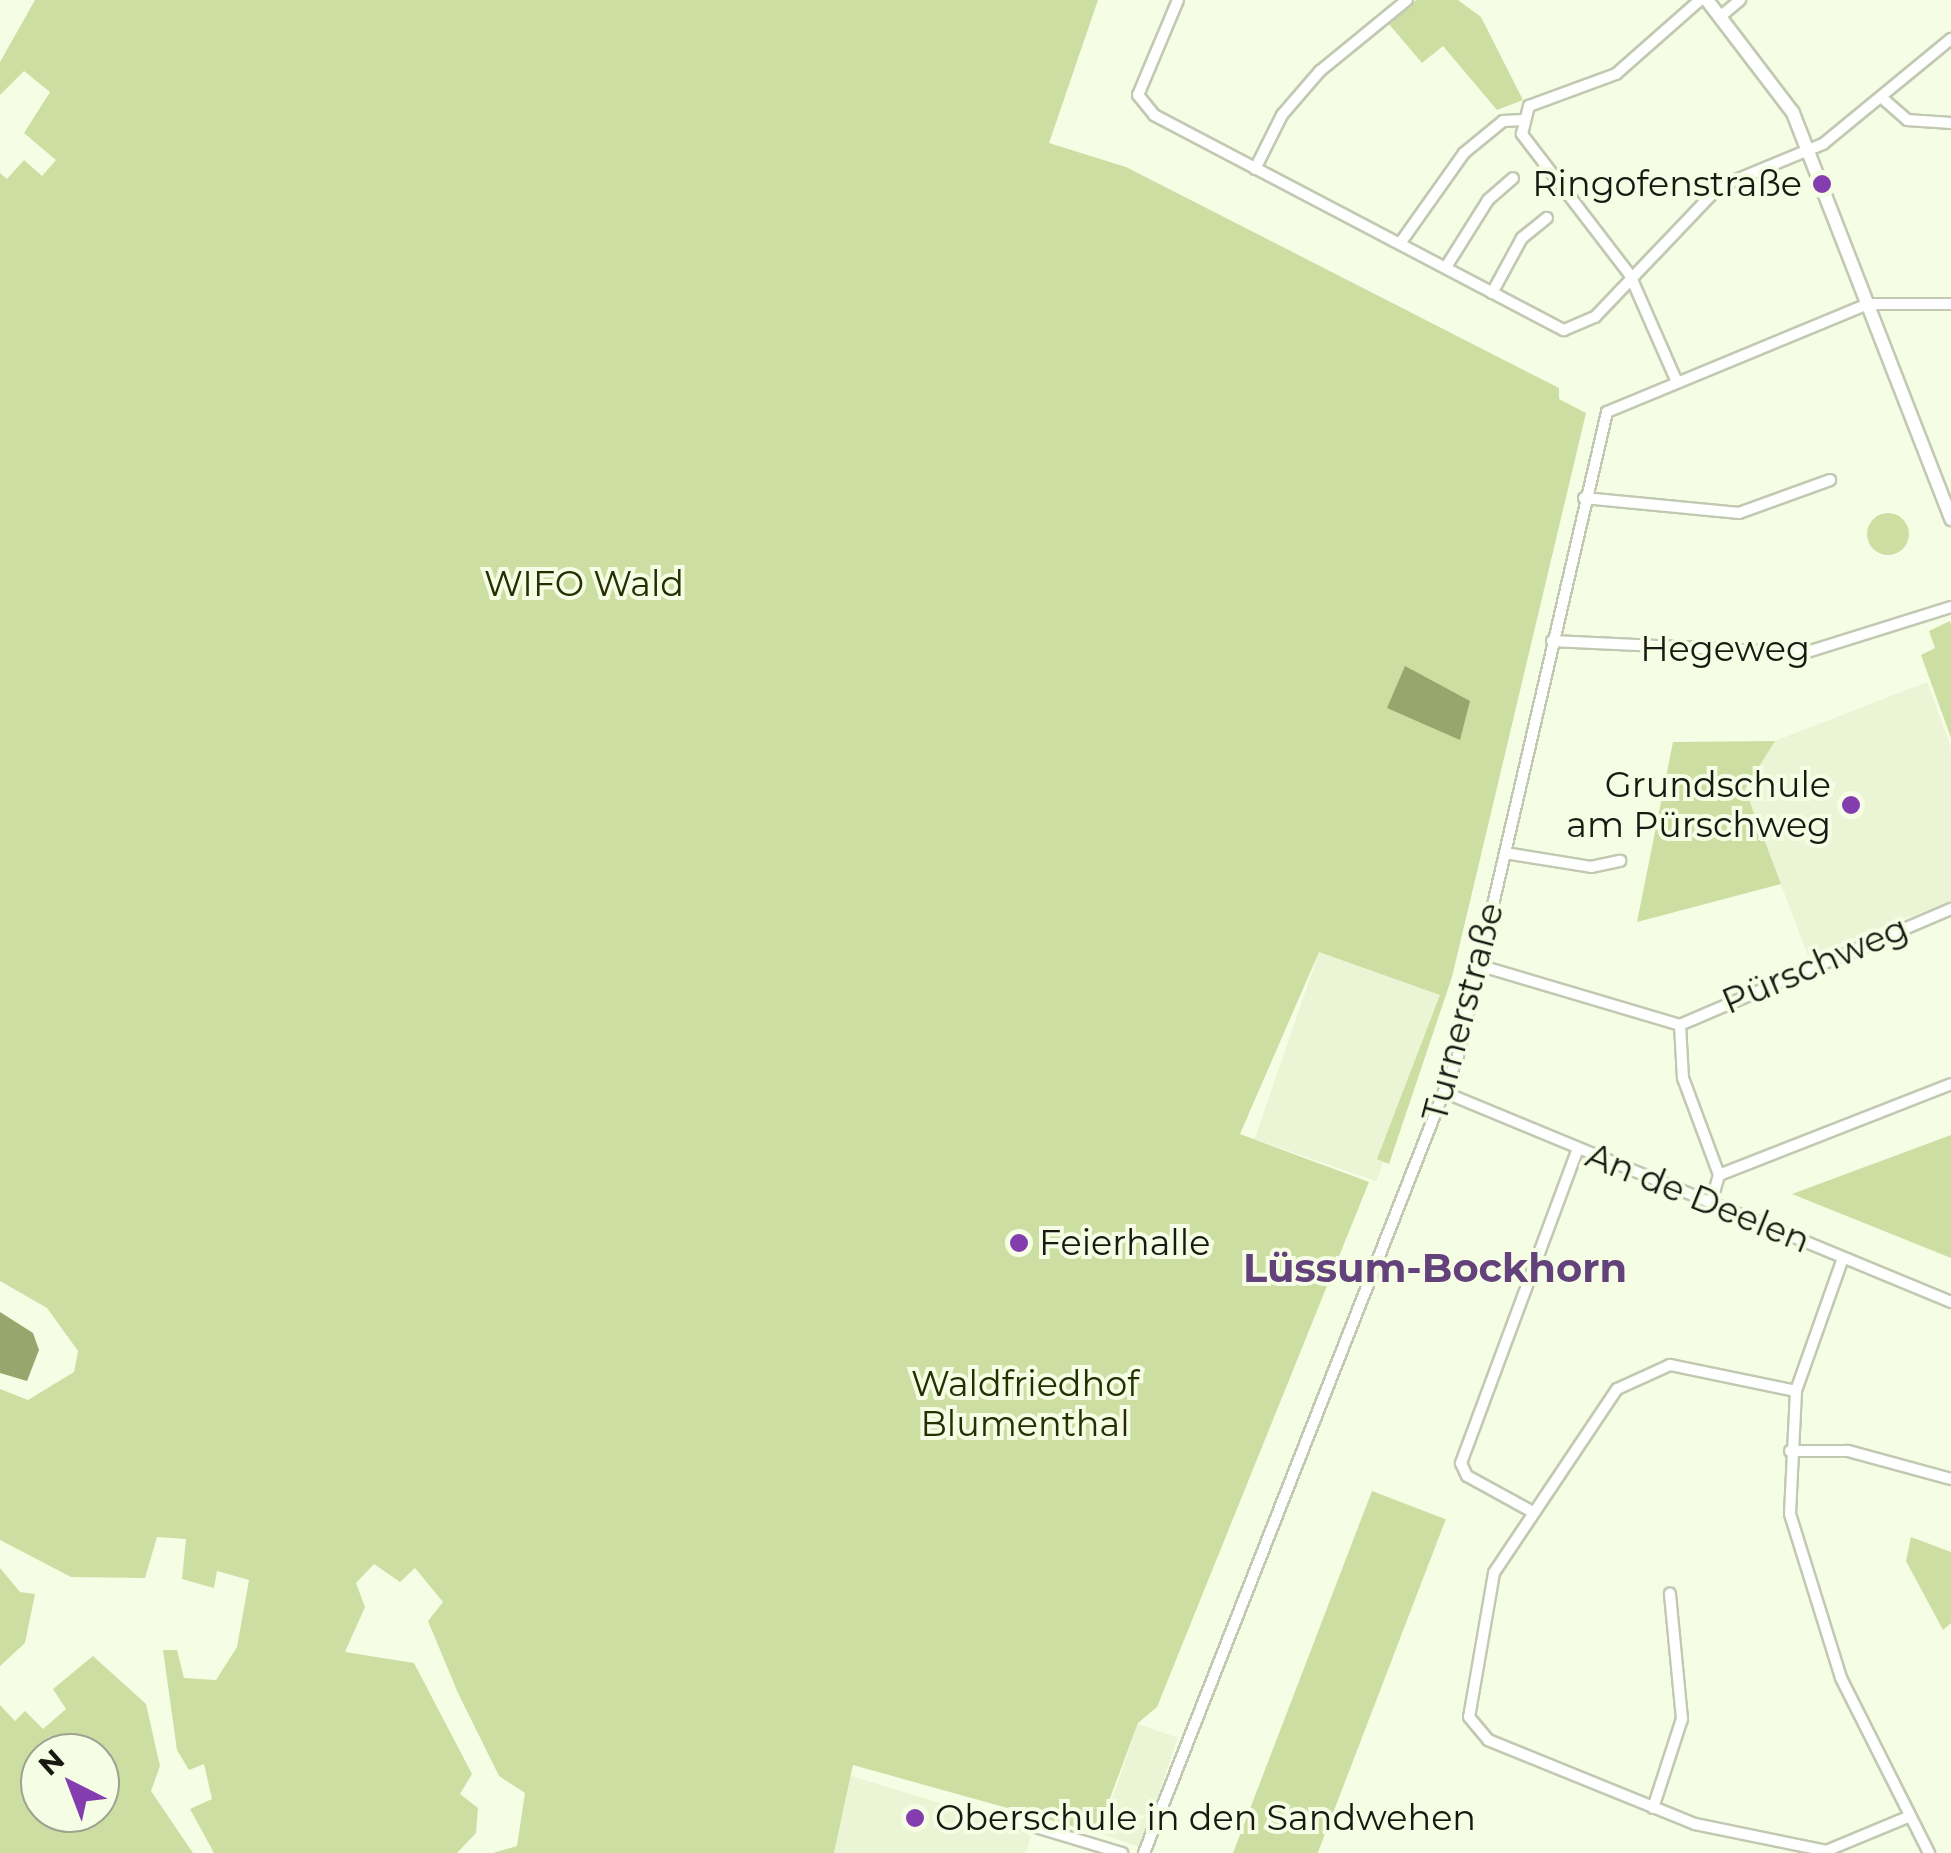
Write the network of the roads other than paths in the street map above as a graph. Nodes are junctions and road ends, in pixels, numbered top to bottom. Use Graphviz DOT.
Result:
graph roads {
  1 [pos="1178,0"];
  2 [pos="1407,0"];
  3 [pos="1703,0"];
  4 [pos="1740,0"];
  5 [pos="1721,16"];
  6 [pos="1951,40"];
  7 [pos="1881,98"];
  8 [pos="1524,120"];
  9 [pos="1951,122"];
  10 [pos="1809,149"];
  11 [pos="1255,169"];
  12 [pos="1514,178"];
  13 [pos="1547,218"];
  14 [pos="1401,242"];
  15 [pos="1446,267"];
  16 [pos="1630,275"];
  17 [pos="1492,292"];
  18 [pos="1868,304"];
  19 [pos="1951,304"];
  20 [pos="1676,380"];
  21 [pos="1830,480"];
  22 [pos="1584,498"];
  23 [pos="1951,519"];
  24 [pos="1951,607"];
  25 [pos="1552,641"];
  26 [pos="1505,853"];
  27 [pos="1620,861"];
  28 [pos="1951,908"];
  29 [pos="1481,966"];
  30 [pos="1680,1025"];
  31 [pos="1951,1084"];
  32 [pos="1446,1093"];
  33 [pos="1578,1149"];
  34 [pos="1719,1175"];
  35 [pos="1711,1203"];
  36 [pos="1843,1258"];
  37 [pos="1951,1302"];
  38 [pos="1796,1391"];
  39 [pos="1790,1451"];
  40 [pos="1951,1480"];
  41 [pos="1531,1512"];
  42 [pos="1670,1594"];
  43 [pos="1652,1808"];
  44 [pos="1910,1816"];
  45 [pos="1012,1820"];
  46 [pos="1122,1853"];
  47 [pos="1144,1853"];
  48 [pos="1929,1853"];
  1 -- 11 [label="street"];
  2 -- 11 [label="street"];
  3 -- 5 [label="main road"];
  3 -- 8 [label="street"];
  4 -- 5 [label="street"];
  5 -- 10 [label="main road"];
  6 -- 7 [label="street"];
  7 -- 9 [label="street"];
  7 -- 10 [label="street"];
  8 -- 14 [label="street"];
  8 -- 16 [label="street"];
  10 -- 16 [label="street"];
  10 -- 18 [label="main road"];
  11 -- 14 [label="street"];
  12 -- 15 [label="street"];
  13 -- 17 [label="street"];
  14 -- 15 [label="street"];
  15 -- 17 [label="street"];
  16 -- 17 [label="street"];
  16 -- 20 [label="street"];
  18 -- 19 [label="street"];
  18 -- 20 [label="street, Turnerstraße"];
  18 -- 23 [label="main road"];
  20 -- 22 [label="street, Turnerstraße"];
  21 -- 22 [label="street"];
  22 -- 25 [label="street, Turnerstraße"];
  24 -- 25 [label="street, Hegeweg"];
  25 -- 26 [label="street, Turnerstraße"];
  26 -- 27 [label="street"];
  26 -- 29 [label="street, Turnerstraße"];
  28 -- 30 [label="street, Pürschweg"];
  29 -- 30 [label="street, Pürschweg"];
  29 -- 32 [label="street, Turnerstraße"];
  30 -- 34 [label="street, Pürschweg"];
  31 -- 34 [label="street"];
  32 -- 33 [label="street, An de Deelen"];
  32 -- 47 [label="street, Turnerstraße"];
  33 -- 35 [label="street, An de Deelen"];
  33 -- 41 [label="street"];
  34 -- 35 [label="street"];
  35 -- 36 [label="street, An de Deelen"];
  36 -- 37 [label="street, An de Deelen"];
  36 -- 38 [label="street"];
  38 -- 39 [label="street"];
  38 -- 41 [label="street"];
  39 -- 40 [label="street"];
  39 -- 44 [label="street"];
  41 -- 43 [label="street"];
  42 -- 43 [label="street"];
  43 -- 44 [label="street"];
  44 -- 48 [label="street"];
  45 -- 46 [label="street"];
}
